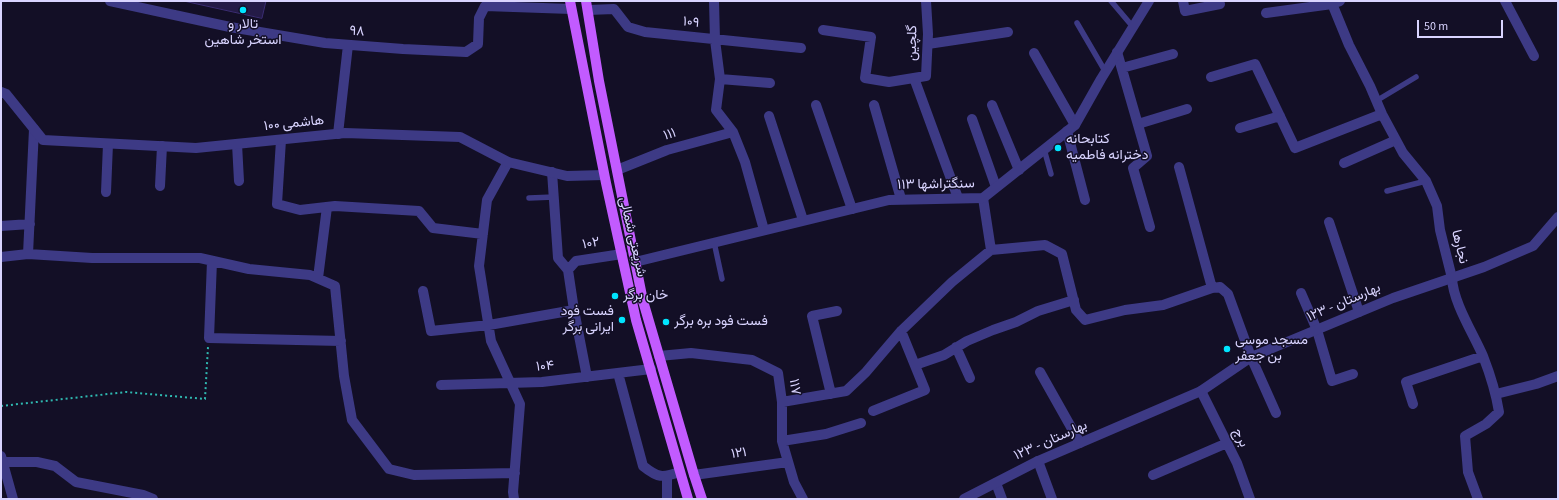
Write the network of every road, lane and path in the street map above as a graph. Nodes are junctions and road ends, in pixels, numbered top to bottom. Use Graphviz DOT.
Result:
graph roads {
  1 [pos="110,1"];
  2 [pos="714,1"];
  3 [pos="926,1"];
  4 [pos="1111,1"];
  5 [pos="1149,1"];
  6 [pos="1183,1"];
  7 [pos="1505,1"];
  8 [pos="1334,2"];
  9 [pos="485,3"];
  10 [pos="1220,4"];
  11 [pos="571,5"];
  12 [pos="587,6"];
  13 [pos="1266,13"];
  14 [pos="1077,23"];
  15 [pos="1133,27"];
  16 [pos="823,30"];
  17 [pos="1008,32"];
  18 [pos="714,40"];
  19 [pos="928,44"];
  20 [pos="348,45"];
  21 [pos="801,48"];
  22 [pos="1117,52"];
  23 [pos="1034,53"];
  24 [pos="1174,54"];
  25 [pos="1534,56"];
  26 [pos="1122,68"];
  27 [pos="1105,71"];
  28 [pos="1211,77"];
  29 [pos="1416,77"];
  30 [pos="914,78"];
  31 [pos="720,79"];
  32 [pos="599,81"];
  33 [pos="585,83"];
  34 [pos="770,83"];
  35 [pos="1,92"];
  36 [pos="1376,101"];
  37 [pos="816,105"];
  38 [pos="874,105"];
  39 [pos="992,105"];
  40 [pos="1187,109"];
  41 [pos="1382,114"];
  42 [pos="769,116"];
  43 [pos="1280,116"];
  44 [pos="972,118"];
  45 [pos="1138,124"];
  46 [pos="1071,128"];
  47 [pos="1240,128"];
  48 [pos="34,129"];
  49 [pos="733,132"];
  50 [pos="338,134"];
  51 [pos="281,140"];
  52 [pos="1396,140"];
  53 [pos="108,144"];
  54 [pos="237,144"];
  55 [pos="162,146"];
  56 [pos="1044,149"];
  57 [pos="508,162"];
  58 [pos="1344,163"];
  59 [pos="1179,167"];
  60 [pos="617,170"];
  61 [pos="1018,170"];
  62 [pos="552,172"];
  63 [pos="1051,174"];
  64 [pos="604,175"];
  65 [pos="1426,180"];
  66 [pos="239,181"];
  67 [pos="160,186"];
  68 [pos="996,187"];
  69 [pos="1387,191"];
  70 [pos="106,192"];
  71 [pos="554,197"];
  72 [pos="529,198"];
  73 [pos="958,198"];
  74 [pos="983,198"];
  75 [pos="901,200"];
  76 [pos="1085,200"];
  77 [pos="327,207"];
  78 [pos="852,209"];
  79 [pos="1558,217"];
  80 [pos="803,220"];
  81 [pos="1329,222"];
  82 [pos="30,224"];
  83 [pos="1,226"];
  84 [pos="1150,227"];
  85 [pos="764,230"];
  86 [pos="483,234"];
  87 [pos="714,242"];
  88 [pos="991,250"];
  89 [pos="28,254"];
  90 [pos="622,254"];
  91 [pos="1,258"];
  92 [pos="212,261"];
  93 [pos="635,262"];
  94 [pos="568,270"];
  95 [pos="318,278"];
  96 [pos="1452,278"];
  97 [pos="722,279"];
  98 [pos="1212,288"];
  99 [pos="423,291"];
  100 [pos="1300,293"];
  101 [pos="1074,300"];
  102 [pos="574,310"];
  103 [pos="836,311"];
  104 [pos="1359,312"];
  105 [pos="489,325"];
  106 [pos="1316,330"];
  107 [pos="900,331"];
  108 [pos="209,338"];
  109 [pos="341,341"];
  110 [pos="956,347"];
  111 [pos="659,356"];
  112 [pos="1483,356"];
  113 [pos="1251,357"];
  114 [pos="915,365"];
  115 [pos="651,369"];
  116 [pos="1040,372"];
  117 [pos="618,373"];
  118 [pos="1353,374"];
  119 [pos="1558,376"];
  120 [pos="587,377"];
  121 [pos="970,378"];
  122 [pos="510,382"];
  123 [pos="441,385"];
  124 [pos="1201,390"];
  125 [pos="831,394"];
  126 [pos="1496,394"];
  127 [pos="782,402"];
  128 [pos="1413,404"];
  129 [pos="1,406"];
  130 [pos="873,411"];
  131 [pos="1276,413"];
  132 [pos="861,423"];
  133 [pos="782,441"];
  134 [pos="1080,443"];
  135 [pos="1227,443"];
  136 [pos="2,459"];
  137 [pos="1038,461"];
  138 [pos="788,462"];
  139 [pos="680,472"];
  140 [pos="515,473"];
  141 [pos="694,474"];
  142 [pos="1153,475"];
  143 [pos="667,476"];
  144 [pos="996,483"];
  145 [pos="13,499"];
  146 [pos="153,499"];
  147 [pos="514,499"];
  148 [pos="666,499"];
  149 [pos="688,499"];
  150 [pos="702,499"];
  151 [pos="803,499"];
  152 [pos="964,499"];
  153 [pos="1002,499"];
  154 [pos="1052,499"];
  155 [pos="1250,499"];
  156 [pos="1478,499"];
  1 -- 20 [label="street, ۹۸"];
  2 -- 18 [label="street"];
  3 -- 19 [label="street, گلچین"];
  4 -- 15 [label="lane"];
  5 -- 15 [label="street, سنگتراشها ۱۱۳"];
  6 -- 10 [label="street"];
  7 -- 25 [label="street"];
  8 -- 13 [label="street"];
  8 -- 36 [label="street, نجارها"];
  9 -- 11 [label="street, ۹۸"];
  9 -- 20 [label="street, ۹۸"];
  11 -- 33 [label="main road, شریعتی شمالی"];
  12 -- 18 [label="street, ۱۰۹"];
  12 -- 32 [label="main road, شریعتی شمالی"];
  14 -- 27 [label="lane"];
  15 -- 22 [label="street, سنگتراشها ۱۱۳"];
  16 -- 30 [label="street, گلچین"];
  17 -- 19 [label="street"];
  18 -- 21 [label="street, ۱۰۹"];
  18 -- 31 [label="street"];
  19 -- 30 [label="street, گلچین"];
  20 -- 50 [label="street"];
  22 -- 26 [label="street"];
  22 -- 27 [label="street, سنگتراشها ۱۱۳"];
  23 -- 46 [label="street"];
  24 -- 26 [label="street"];
  26 -- 45 [label="street"];
  27 -- 46 [label="street, سنگتراشها ۱۱۳"];
  28 -- 43 [label="street"];
  29 -- 36 [label="lane"];
  30 -- 73 [label="street"];
  31 -- 34 [label="street"];
  31 -- 49 [label="street"];
  32 -- 33 [label="main road"];
  32 -- 60 [label="main road, شریعتی شمالی"];
  33 -- 64 [label="main road, شریعتی شمالی"];
  35 -- 48 [label="street, هاشمی ۱۰۰"];
  36 -- 41 [label="street, نجارها"];
  37 -- 78 [label="street"];
  38 -- 75 [label="street"];
  39 -- 61 [label="street"];
  40 -- 45 [label="street"];
  41 -- 43 [label="street"];
  41 -- 52 [label="street, نجارها"];
  42 -- 80 [label="street"];
  43 -- 47 [label="street"];
  44 -- 68 [label="street"];
  45 -- 84 [label="street"];
  46 -- 56 [label="street, سنگتراشها ۱۱۳"];
  46 -- 76 [label="street"];
  48 -- 53 [label="street, هاشمی ۱۰۰"];
  48 -- 82 [label="street"];
  49 -- 60 [label="street, ۱۱۱"];
  49 -- 85 [label="street"];
  50 -- 51 [label="street, هاشمی ۱۰۰"];
  50 -- 57 [label="street, هاشمی ۱۰۰"];
  51 -- 54 [label="street, هاشمی ۱۰۰"];
  51 -- 77 [label="street"];
  52 -- 58 [label="street"];
  52 -- 65 [label="street, نجارها"];
  53 -- 55 [label="street, هاشمی ۱۰۰"];
  53 -- 70 [label="street"];
  54 -- 55 [label="street, هاشمی ۱۰۰"];
  54 -- 66 [label="street"];
  55 -- 67 [label="street"];
  56 -- 61 [label="street, سنگتراشها ۱۱۳"];
  56 -- 63 [label="lane"];
  57 -- 62 [label="street, هاشمی ۱۰۰"];
  57 -- 86 [label="street"];
  59 -- 98 [label="street"];
  60 -- 93 [label="main road, شریعتی شمالی"];
  61 -- 68 [label="street, سنگتراشها ۱۱۳"];
  62 -- 64 [label="street, هاشمی ۱۰۰"];
  62 -- 71 [label="street"];
  64 -- 90 [label="main road, شریعتی شمالی"];
  65 -- 69 [label="lane"];
  65 -- 96 [label="street, نجارها"];
  68 -- 74 [label="street, سنگتراشها ۱۱۳"];
  71 -- 72 [label="lane"];
  71 -- 94 [label="street"];
  73 -- 74 [label="street, سنگتراشها ۱۱۳"];
  73 -- 75 [label="street, سنگتراشها ۱۱۳"];
  74 -- 88 [label="street"];
  75 -- 78 [label="street, سنگتراشها ۱۱۳"];
  77 -- 86 [label="street"];
  77 -- 95 [label="street"];
  78 -- 80 [label="street, سنگتراشها ۱۱۳"];
  79 -- 96 [label="street, بهارستان - ۱۲۳"];
  80 -- 85 [label="street, سنگتراشها ۱۱۳"];
  81 -- 104 [label="street"];
  82 -- 83 [label="street"];
  82 -- 89 [label="street"];
  85 -- 87 [label="street, سنگتراشها ۱۱۳"];
  86 -- 105 [label="street"];
  87 -- 93 [label="street, سنگتراشها ۱۱۳"];
  87 -- 97 [label="lane"];
  88 -- 101 [label="street"];
  88 -- 107 [label="street"];
  89 -- 91 [label="street"];
  89 -- 92 [label="street"];
  90 -- 94 [label="street, ۱۰۲"];
  90 -- 115 [label="main road, شریعتی شمالی"];
  92 -- 95 [label="street"];
  92 -- 108 [label="street"];
  93 -- 111 [label="main road, شریعتی شمالی"];
  94 -- 102 [label="street"];
  95 -- 109 [label="street"];
  96 -- 104 [label="street, بهارستان - ۱۲۳"];
  96 -- 112 [label="street, نجارها"];
  98 -- 101 [label="street"];
  98 -- 113 [label="street"];
  99 -- 105 [label="street"];
  100 -- 106 [label="street"];
  101 -- 110 [label="street"];
  102 -- 105 [label="street"];
  102 -- 120 [label="street"];
  103 -- 125 [label="street"];
  104 -- 106 [label="street, بهارستان - ۱۲۳"];
  105 -- 122 [label="street"];
  106 -- 113 [label="street, بهارستان - ۱۲۳"];
  106 -- 118 [label="street"];
  107 -- 114 [label="street"];
  107 -- 125 [label="street"];
  108 -- 109 [label="street"];
  108 -- 129 [label="path"];
  109 -- 140 [label="street"];
  110 -- 114 [label="street"];
  110 -- 121 [label="street"];
  111 -- 127 [label="street, ۱۱۷"];
  111 -- 141 [label="main road, شریعتی شمالی"];
  112 -- 126 [label="street, نجارها"];
  112 -- 128 [label="street"];
  113 -- 124 [label="street, بهارستان - ۱۲۳"];
  113 -- 131 [label="street"];
  114 -- 130 [label="street"];
  115 -- 117 [label="street, ۱۰۴"];
  115 -- 139 [label="main road, شریعتی شمالی"];
  116 -- 134 [label="street"];
  117 -- 120 [label="street, ۱۰۴"];
  117 -- 143 [label="street"];
  119 -- 126 [label="street"];
  120 -- 122 [label="street, ۱۰۴"];
  122 -- 123 [label="street, ۱۰۴"];
  122 -- 140 [label="street"];
  124 -- 134 [label="street, بهارستان - ۱۲۳"];
  124 -- 135 [label="street, برج"];
  125 -- 127 [label="street"];
  126 -- 156 [label="street, نجارها"];
  127 -- 133 [label="street, ۱۱۷"];
  132 -- 133 [label="street"];
  133 -- 138 [label="street, ۱۱۷"];
  134 -- 137 [label="street, بهارستان - ۱۲۳"];
  135 -- 142 [label="street"];
  135 -- 155 [label="street, برج"];
  136 -- 145 [label="street"];
  136 -- 146 [label="street"];
  137 -- 144 [label="street, بهارستان - ۱۲۳"];
  137 -- 154 [label="street"];
  138 -- 141 [label="street, ۱۲۱"];
  138 -- 151 [label="street, ۱۱۷"];
  139 -- 143 [label="street"];
  139 -- 149 [label="main road, شریعتی شمالی"];
  140 -- 147 [label="street"];
  141 -- 150 [label="main road, شریعتی شمالی"];
  143 -- 148 [label="street"];
  144 -- 152 [label="street, بهارستان - ۱۲۳"];
  144 -- 153 [label="street"];
}
